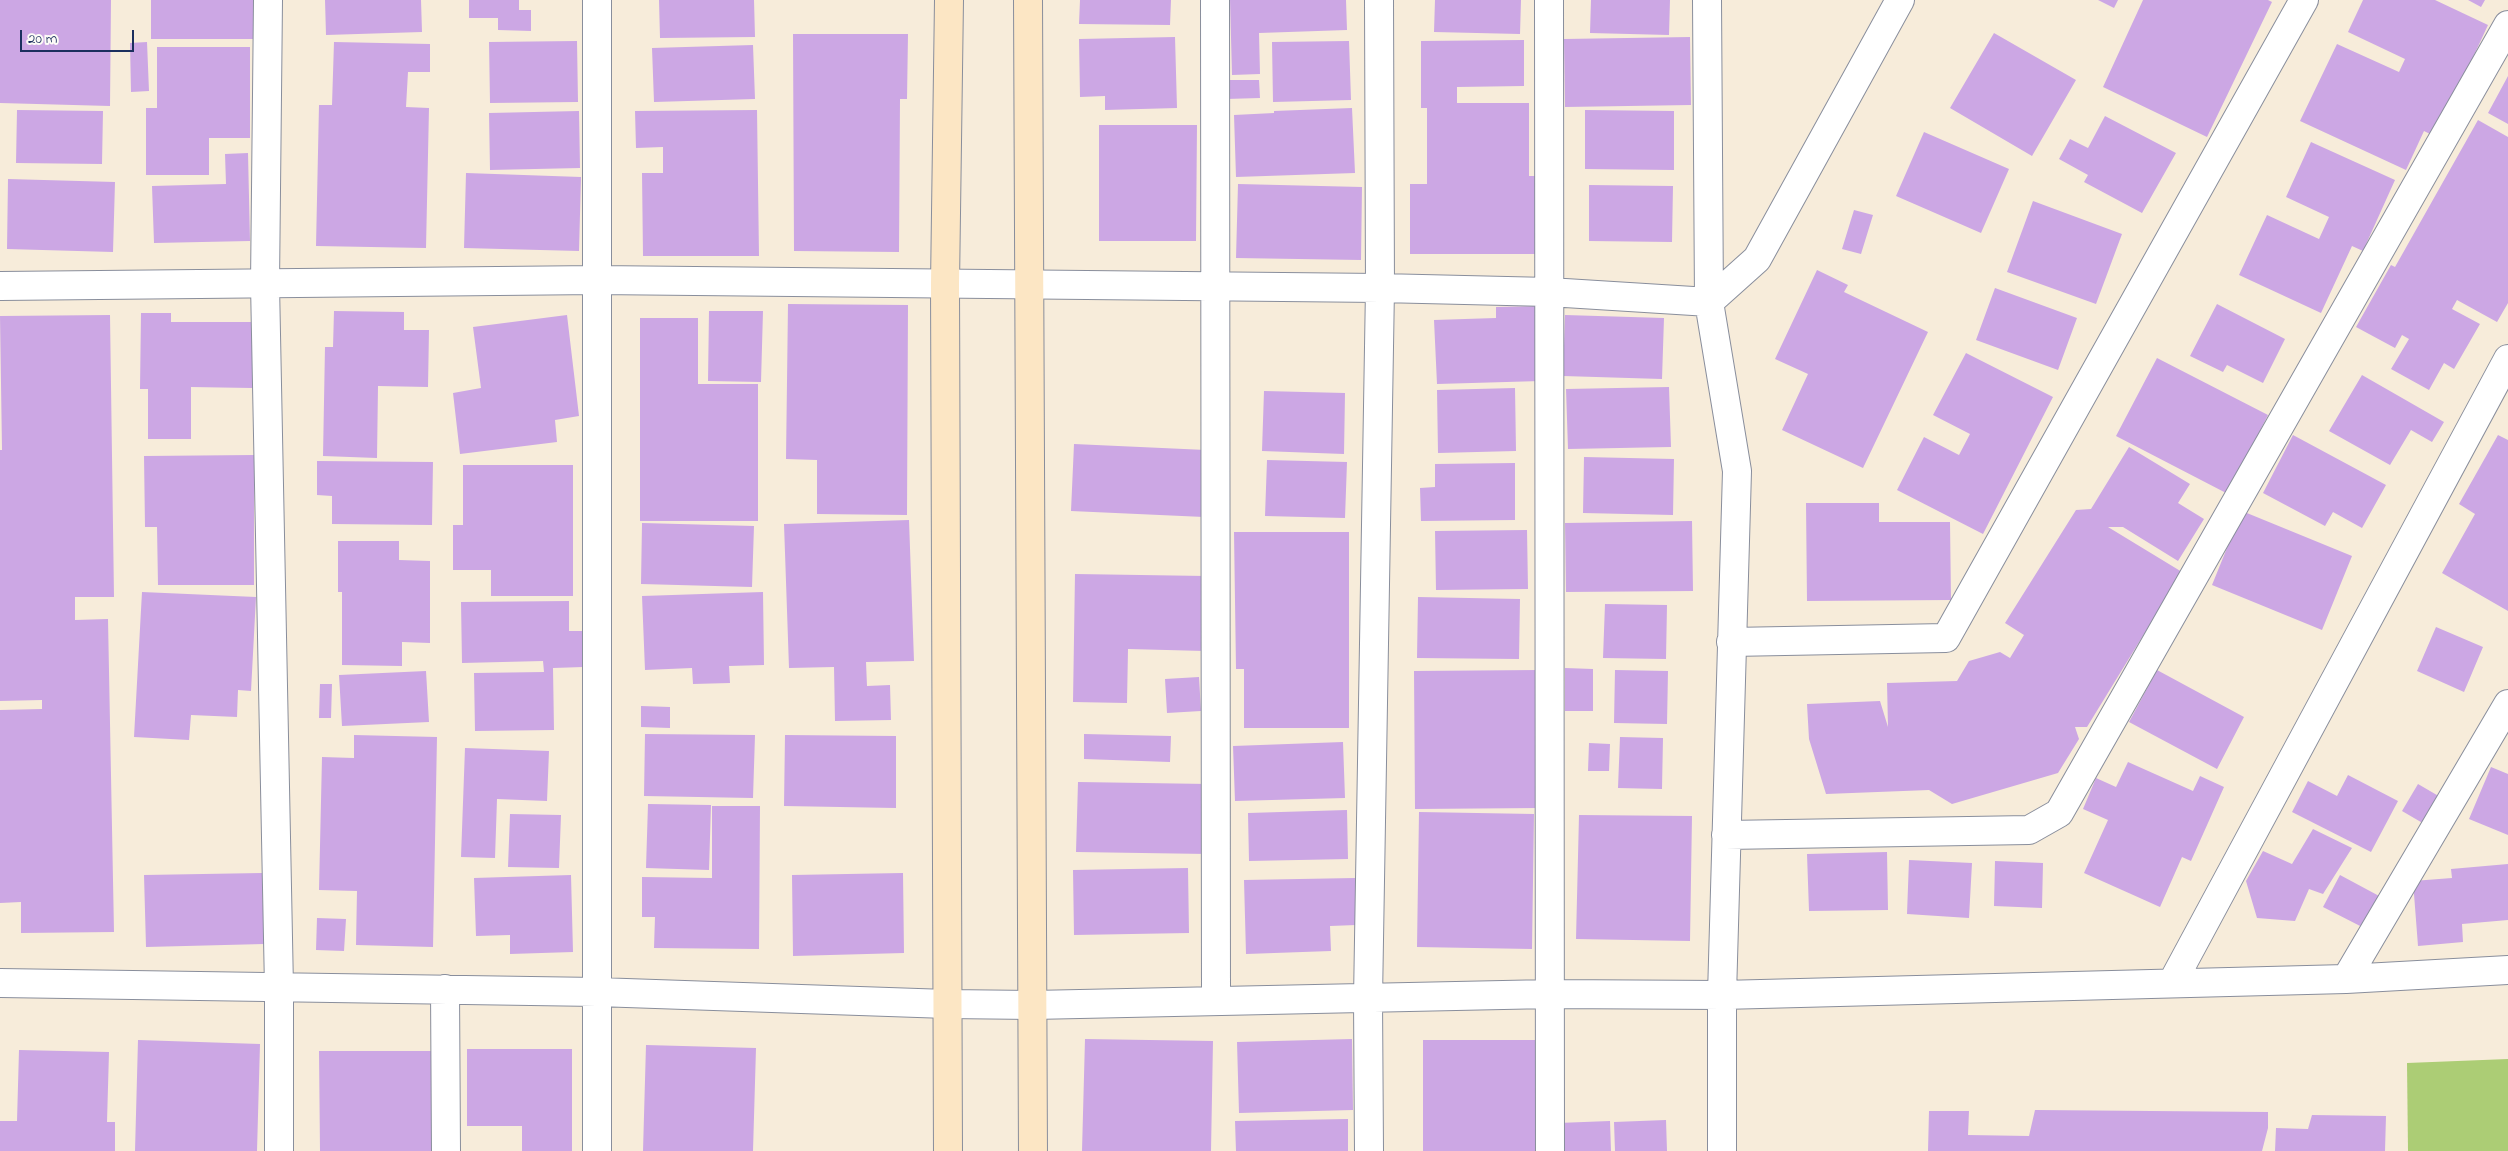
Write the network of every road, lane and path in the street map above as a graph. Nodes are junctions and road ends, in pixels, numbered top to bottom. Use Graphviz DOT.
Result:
graph roads {
  1 [pos="268,0"];
  2 [pos="597,0"];
  3 [pos="949,0"];
  4 [pos="1028,0"];
  5 [pos="1215,0"];
  6 [pos="1379,0"];
  7 [pos="1549,0"];
  8 [pos="1707,0"];
  9 [pos="1883,0"];
  10 [pos="1900,0"];
  11 [pos="2304,0"];
  12 [pos="2508,25"];
  13 [pos="1883,29"];
  14 [pos="597,280"];
  15 [pos="265,284"];
  16 [pos="945,284"];
  17 [pos="1028,285"];
  18 [pos="0,286"];
  19 [pos="1214,287"];
  20 [pos="1380,288"];
  21 [pos="1549,292"];
  22 [pos="1710,302"];
  23 [pos="2508,359"];
  24 [pos="1730,642"];
  25 [pos="2508,704"];
  26 [pos="1726,835"];
  27 [pos="2508,970"];
  28 [pos="2346,979"];
  29 [pos="0,983"];
  30 [pos="2172,983"];
  31 [pos="279,988"];
  32 [pos="445,989"];
  33 [pos="597,992"];
  34 [pos="1550,994"];
  35 [pos="1722,995"];
  36 [pos="1368,999"];
  37 [pos="1216,1001"];
  38 [pos="947,1004"];
  39 [pos="1033,1005"];
  40 [pos="279,1151"];
  41 [pos="446,1151"];
  42 [pos="597,1151"];
  43 [pos="948,1151"];
  44 [pos="1033,1151"];
  45 [pos="1369,1151"];
  46 [pos="1550,1151"];
  47 [pos="1722,1151"];
  1 -- 15 [label="street"];
  2 -- 14 [label="street"];
  3 -- 16 [label="street"];
  4 -- 17 [label="street"];
  5 -- 19 [label="street"];
  6 -- 20 [label="street"];
  7 -- 21 [label="street"];
  8 -- 22 [label="street"];
  9 -- 13 [label="street"];
  10 -- 13 [label="street"];
  11 -- 24 [label="street"];
  12 -- 26 [label="street"];
  13 -- 22 [label="street"];
  14 -- 15 [label="street"];
  14 -- 16 [label="street"];
  14 -- 33 [label="street"];
  15 -- 18 [label="street"];
  15 -- 31 [label="street"];
  16 -- 17 [label="street"];
  16 -- 38 [label="street"];
  17 -- 19 [label="street"];
  17 -- 39 [label="street"];
  19 -- 20 [label="street"];
  19 -- 37 [label="street"];
  20 -- 21 [label="street"];
  20 -- 36 [label="street"];
  21 -- 22 [label="street"];
  21 -- 34 [label="street"];
  22 -- 24 [label="street"];
  23 -- 30 [label="street"];
  24 -- 26 [label="street"];
  25 -- 28 [label="street"];
  26 -- 35 [label="street"];
  27 -- 28 [label="street"];
  28 -- 30 [label="street"];
  29 -- 31 [label="street"];
  30 -- 35 [label="street"];
  31 -- 32 [label="street"];
  31 -- 40 [label="street"];
  32 -- 33 [label="street"];
  32 -- 41 [label="street"];
  33 -- 38 [label="street"];
  33 -- 42 [label="street"];
  34 -- 35 [label="street"];
  34 -- 36 [label="street"];
  34 -- 46 [label="street"];
  35 -- 47 [label="street"];
  36 -- 37 [label="street"];
  36 -- 45 [label="street"];
  37 -- 39 [label="street"];
  38 -- 39 [label="street"];
  38 -- 43 [label="street"];
  39 -- 44 [label="street"];
}
